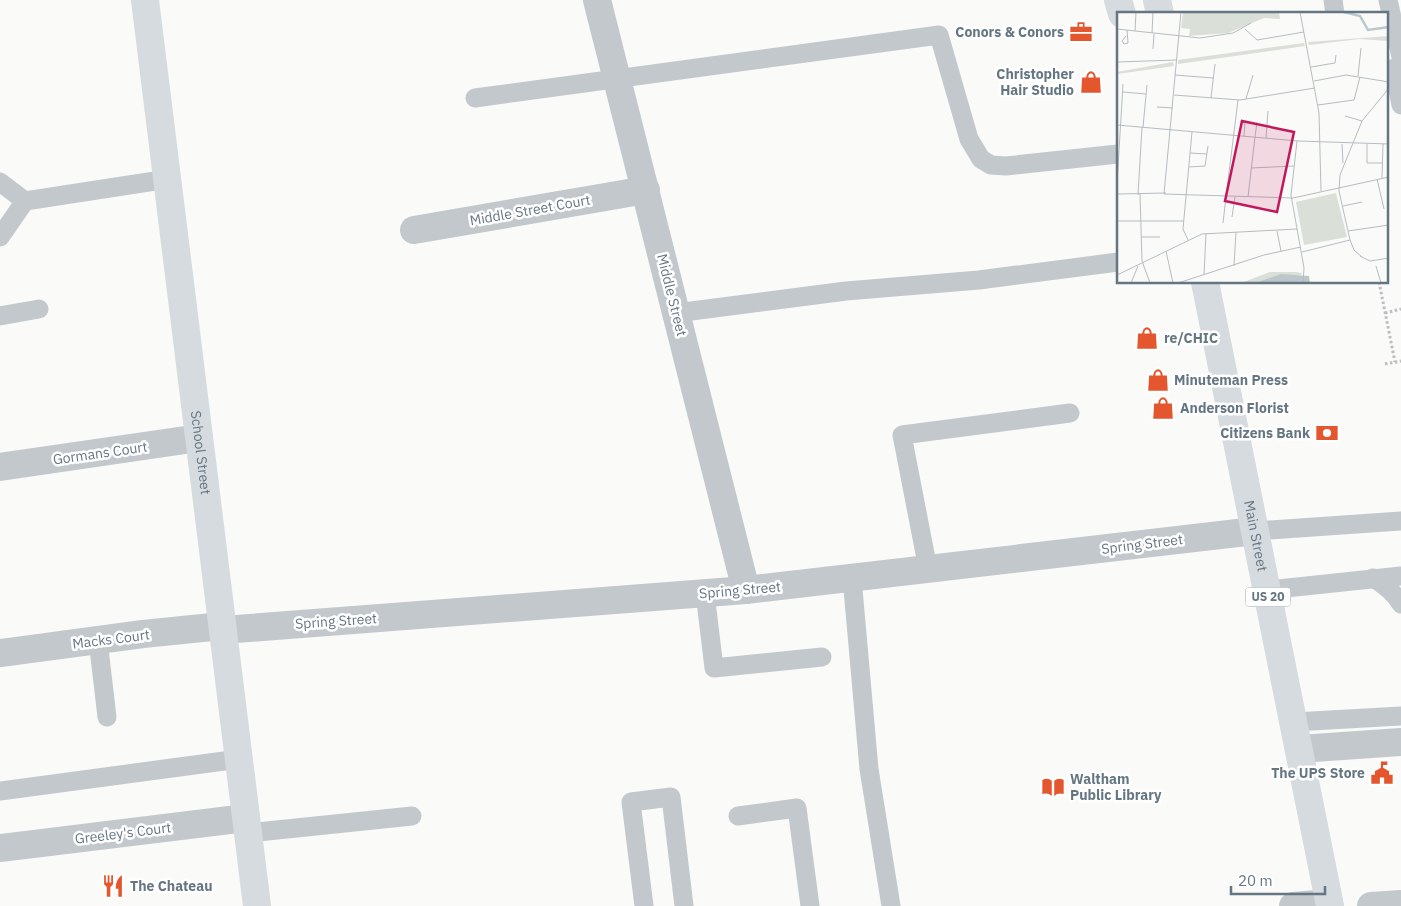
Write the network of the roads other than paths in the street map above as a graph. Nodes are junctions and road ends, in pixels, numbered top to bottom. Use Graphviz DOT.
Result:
graph roads {
  1 [pos="145,0"];
  2 [pos="597,0"];
  3 [pos="1388,0"];
  4 [pos="1396,65"];
  5 [pos="617,78"];
  6 [pos="475,98"];
  7 [pos="1401,106"];
  8 [pos="1117,154"];
  9 [pos="168,179"];
  10 [pos="0,182"];
  11 [pos="646,190"];
  12 [pos="26,201"];
  13 [pos="414,230"];
  14 [pos="0,237"];
  15 [pos="1117,262"];
  16 [pos="1205,284"];
  17 [pos="39,309"];
  18 [pos="676,313"];
  19 [pos="0,316"];
  20 [pos="1070,413"];
  21 [pos="199,438"];
  22 [pos="0,467"];
  23 [pos="1401,521"];
  24 [pos="1255,531"];
  25 [pos="928,569"];
  26 [pos="1401,576"];
  27 [pos="852,578"];
  28 [pos="1373,578"];
  29 [pos="746,590"];
  30 [pos="1267,590"];
  31 [pos="705,593"];
  32 [pos="1401,604"];
  33 [pos="223,628"];
  34 [pos="98,640"];
  35 [pos="0,653"];
  36 [pos="822,657"];
  37 [pos="1397,713"];
  38 [pos="107,717"];
  39 [pos="1294,722"];
  40 [pos="1401,742"];
  41 [pos="1299,749"];
  42 [pos="239,759"];
  43 [pos="0,791"];
  44 [pos="412,816"];
  45 [pos="738,816"];
  46 [pos="247,826"];
  47 [pos="0,848"];
  48 [pos="1330,904"];
  49 [pos="1401,904"];
  50 [pos="257,906"];
  51 [pos="644,906"];
  52 [pos="684,906"];
  53 [pos="810,906"];
  54 [pos="891,906"];
  55 [pos="1293,906"];
  56 [pos="1371,906"];
  1 -- 9 [label="street, School Street"];
  2 -- 5 [label="street, Middle Street"];
  3 -- 4 [label="lane"];
  4 -- 7 [label="lane"];
  5 -- 6 [label="lane"];
  5 -- 8 [label="lane"];
  5 -- 11 [label="street, Middle Street"];
  9 -- 12 [label="lane"];
  9 -- 21 [label="street, School Street"];
  10 -- 12 [label="lane"];
  11 -- 13 [label="street, Middle Street Court"];
  11 -- 18 [label="street, Middle Street"];
  12 -- 14 [label="lane"];
  15 -- 18 [label="lane"];
  16 -- 24 [label="street, Main Street / US 20"];
  17 -- 19 [label="lane"];
  18 -- 29 [label="street, Middle Street"];
  20 -- 25 [label="lane"];
  21 -- 22 [label="street, Gormans Court"];
  21 -- 33 [label="street, School Street"];
  23 -- 24 [label="lane"];
  24 -- 25 [label="street, Spring Street"];
  24 -- 30 [label="street, Main Street / US 20"];
  25 -- 27 [label="street, Spring Street"];
  26 -- 28 [label="lane"];
  27 -- 29 [label="street, Spring Street"];
  27 -- 54 [label="lane"];
  28 -- 30 [label="lane"];
  28 -- 32 [label="lane"];
  29 -- 31 [label="street, Spring Street"];
  30 -- 39 [label="street, Main Street / US 20"];
  31 -- 33 [label="street, Spring Street"];
  31 -- 36 [label="lane"];
  33 -- 34 [label="street, Macks Court"];
  33 -- 42 [label="street, School Street"];
  34 -- 35 [label="street, Macks Court"];
  34 -- 38 [label="lane"];
  37 -- 39 [label="lane"];
  39 -- 41 [label="street, Main Street / US 20"];
  40 -- 41 [label="street"];
  41 -- 48 [label="street, Main Street / US 20"];
  42 -- 43 [label="lane"];
  42 -- 46 [label="street, School Street"];
  44 -- 46 [label="lane"];
  45 -- 53 [label="lane"];
  46 -- 47 [label="street, Greeley's Court"];
  46 -- 50 [label="street, School Street"];
  48 -- 55 [label="street"];
  49 -- 56 [label="street"];
  51 -- 52 [label="lane"];
}
